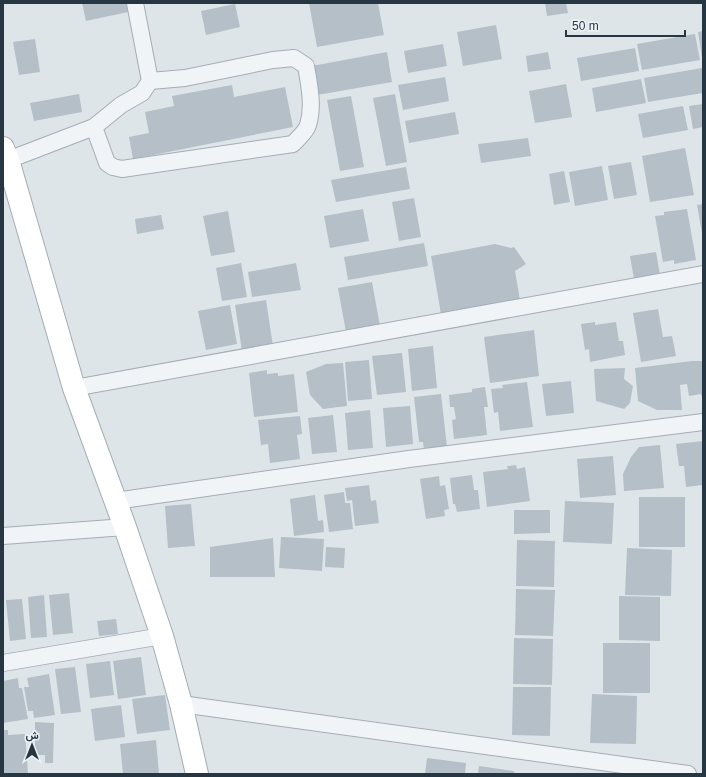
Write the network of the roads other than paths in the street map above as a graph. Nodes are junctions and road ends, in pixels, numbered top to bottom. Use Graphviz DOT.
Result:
graph roads {
  1 [pos="135,3"];
  2 [pos="150,81"];
  3 [pos="94,127"];
  4 [pos="5,154"];
  5 [pos="703,274"];
  6 [pos="74,388"];
  7 [pos="703,422"];
  8 [pos="115,501"];
  9 [pos="125,527"];
  10 [pos="3,536"];
  11 [pos="162,636"];
  12 [pos="3,663"];
  13 [pos="181,704"];
  14 [pos="197,774"];
  15 [pos="688,774"];
  1 -- 2 [label="street"];
  2 -- 3 [label="street"];
  2 -- 3 [label="street"];
  3 -- 4 [label="street"];
  4 -- 6 [label="street"];
  5 -- 6 [label="street"];
  6 -- 8 [label="street"];
  7 -- 8 [label="street"];
  8 -- 9 [label="street"];
  9 -- 10 [label="street"];
  9 -- 11 [label="street"];
  11 -- 12 [label="street"];
  11 -- 13 [label="street"];
  13 -- 14 [label="street"];
  13 -- 15 [label="street"];
}
